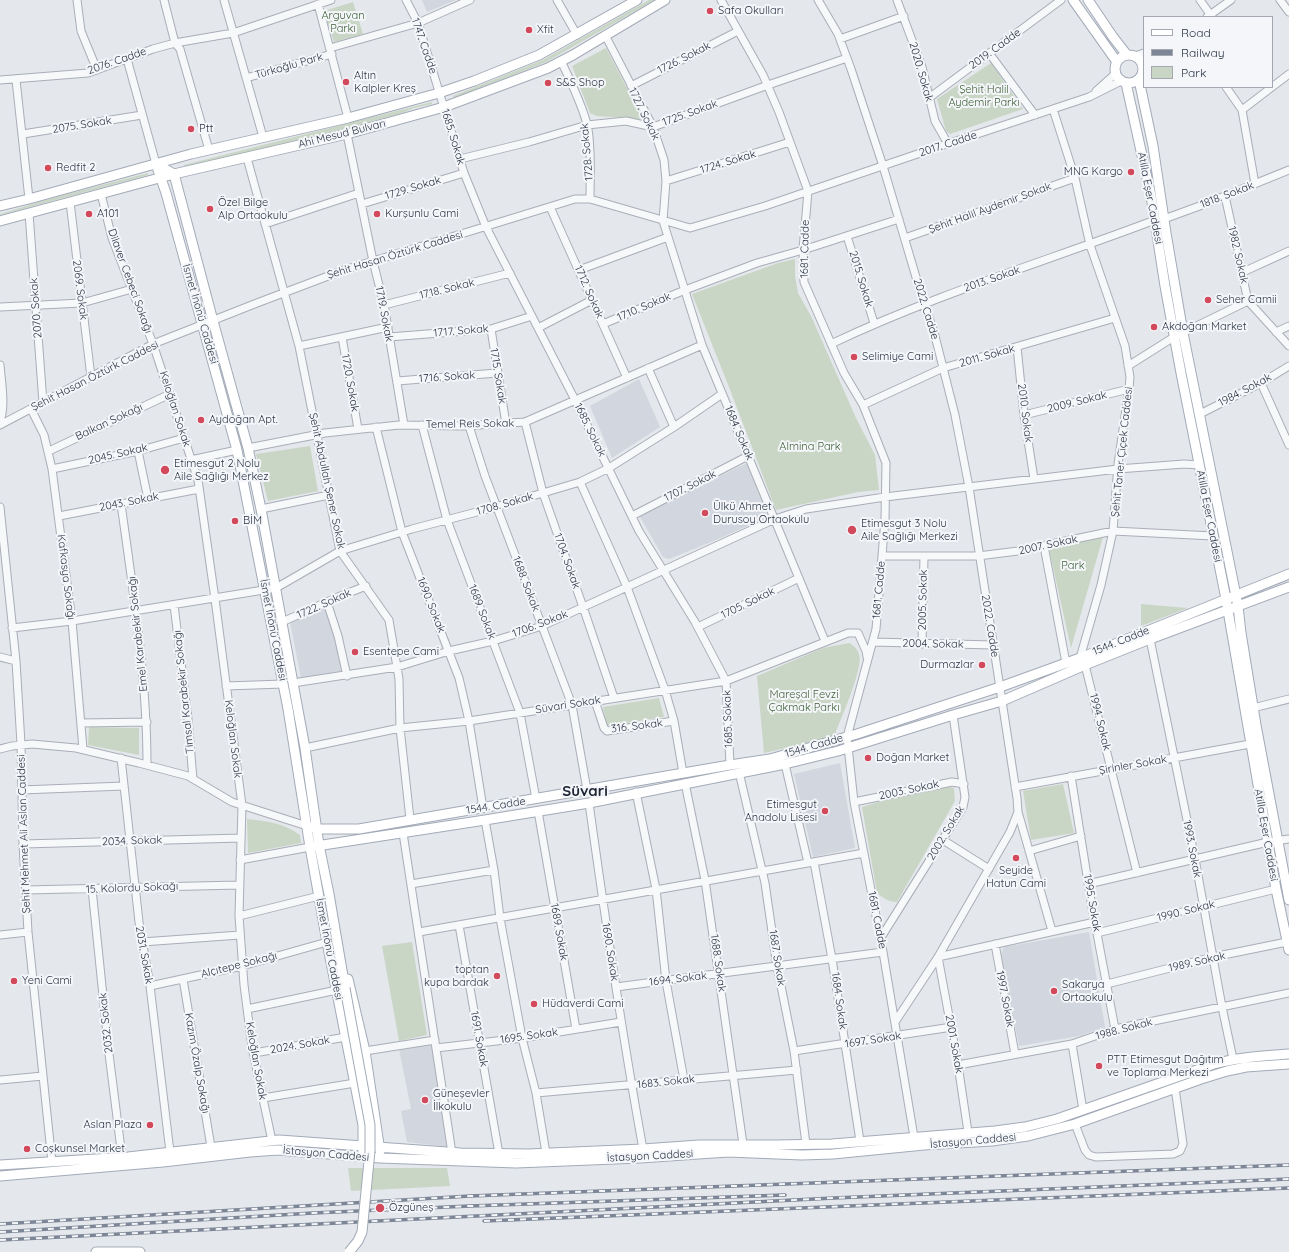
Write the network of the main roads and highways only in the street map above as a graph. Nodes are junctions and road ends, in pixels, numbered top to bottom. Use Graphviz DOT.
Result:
graph roads {
  1 [pos="637,0"];
  2 [pos="665,0"];
  3 [pos="1073,0"];
  4 [pos="1088,0"];
  5 [pos="1131,56"];
  6 [pos="1117,62"];
  7 [pos="1142,74"];
  8 [pos="1121,79"];
  9 [pos="1144,88"];
  10 [pos="156,164"];
  11 [pos="174,174"];
  12 [pos="161,178"];
  13 [pos="0,206"];
  14 [pos="1160,219"];
  15 [pos="0,221"];
  16 [pos="1179,335"];
  17 [pos="1289,574"];
  18 [pos="1289,587"];
  19 [pos="1236,595"];
  20 [pos="1226,598"];
  21 [pos="1238,606"];
  22 [pos="1228,610"];
  23 [pos="1083,661"];
  24 [pos="307,826"];
  25 [pos="317,829"];
  26 [pos="315,846"];
  27 [pos="1289,900"];
  28 [pos="1288,946"];
  29 [pos="338,950"];
  30 [pos="341,989"];
  31 [pos="1289,1054"];
  32 [pos="1289,1064"];
  33 [pos="364,1145"];
  34 [pos="381,1146"];
  35 [pos="363,1157"];
  36 [pos="380,1158"];
  37 [pos="0,1165"];
  38 [pos="0,1176"];
  39 [pos="96,1252"];
  40 [pos="140,1252"];
  41 [pos="349,1252"];
  1 -- 10 [label="main road, Ahi Mesud Bulvarı"];
  2 -- 11 [label="main road, Ahi Mesud Bulvarı"];
  3 -- 6 [label="main road"];
  4 -- 5 [label="main road"];
  5 -- 6 [label="main road"];
  5 -- 7 [label="main road"];
  6 -- 8 [label="main road"];
  7 -- 8 [label="main road"];
  8 -- 14 [label="main road, Atilla Eşer Caddesi"];
  9 -- 14 [label="main road, Atilla Eşer Caddesi"];
  10 -- 11 [label="main road"];
  10 -- 12 [label="main road, İsmet İnönü Caddesi"];
  10 -- 13 [label="main road, Ahi Mesud Bulvarı"];
  11 -- 12 [label="main road, Ahi Mesud Bulvarı"];
  11 -- 25 [label="main road, İsmet İnönü Caddesi"];
  12 -- 15 [label="main road, Ahi Mesud Bulvarı"];
  12 -- 24 [label="main road, İsmet İnönü Caddesi"];
  14 -- 16 [label="main road, Atilla Eşer Caddesi"];
  16 -- 19 [label="main road, Atilla Eşer Caddesi"];
  16 -- 20 [label="main road, Atilla Eşer Caddesi"];
  17 -- 19 [label="main road, 1544. Cadde"];
  18 -- 21 [label="main road, 1544. Cadde"];
  19 -- 20 [label="main road, 1544. Cadde"];
  19 -- 21 [label="main road, Atilla Eşer Caddesi"];
  20 -- 22 [label="main road, Atilla Eşer Caddesi"];
  20 -- 23 [label="main road, 1544. Cadde"];
  21 -- 22 [label="main road, 1544. Cadde"];
  21 -- 27 [label="main road, Atilla Eşer Caddesi"];
  22 -- 23 [label="main road, 1544. Cadde"];
  22 -- 28 [label="main road, Atilla Eşer Caddesi"];
  23 -- 25 [label="main road, 1544. Cadde"];
  23 -- 26 [label="main road, 1544. Cadde"];
  24 -- 25 [label="main road, 1544. Cadde"];
  24 -- 26 [label="main road, İsmet İnönü Caddesi"];
  25 -- 26 [label="main road, İsmet İnönü Caddesi"];
  26 -- 29 [label="main road, İsmet İnönü Caddesi"];
  26 -- 30 [label="main road, İsmet İnönü Caddesi"];
  29 -- 30 [label="main road, İsmet İnönü Caddesi"];
  29 -- 34 [label="main road, İsmet İnönü Caddesi"];
  30 -- 33 [label="main road, İsmet İnönü Caddesi"];
  30 -- 41 [label="main road, bridge"];
  31 -- 34 [label="main road, İstasyon Caddesi"];
  32 -- 36 [label="main road, İstasyon Caddesi"];
  33 -- 34 [label="main road, İstasyon Caddesi"];
  33 -- 35 [label="main road, İsmet İnönü Caddesi"];
  33 -- 37 [label="main road, İstasyon Caddesi"];
  34 -- 36 [label="main road, İsmet İnönü Caddesi"];
  35 -- 36 [label="main road, İstasyon Caddesi"];
  35 -- 38 [label="main road, İstasyon Caddesi"];
  39 -- 40 [label="main road"];
}
